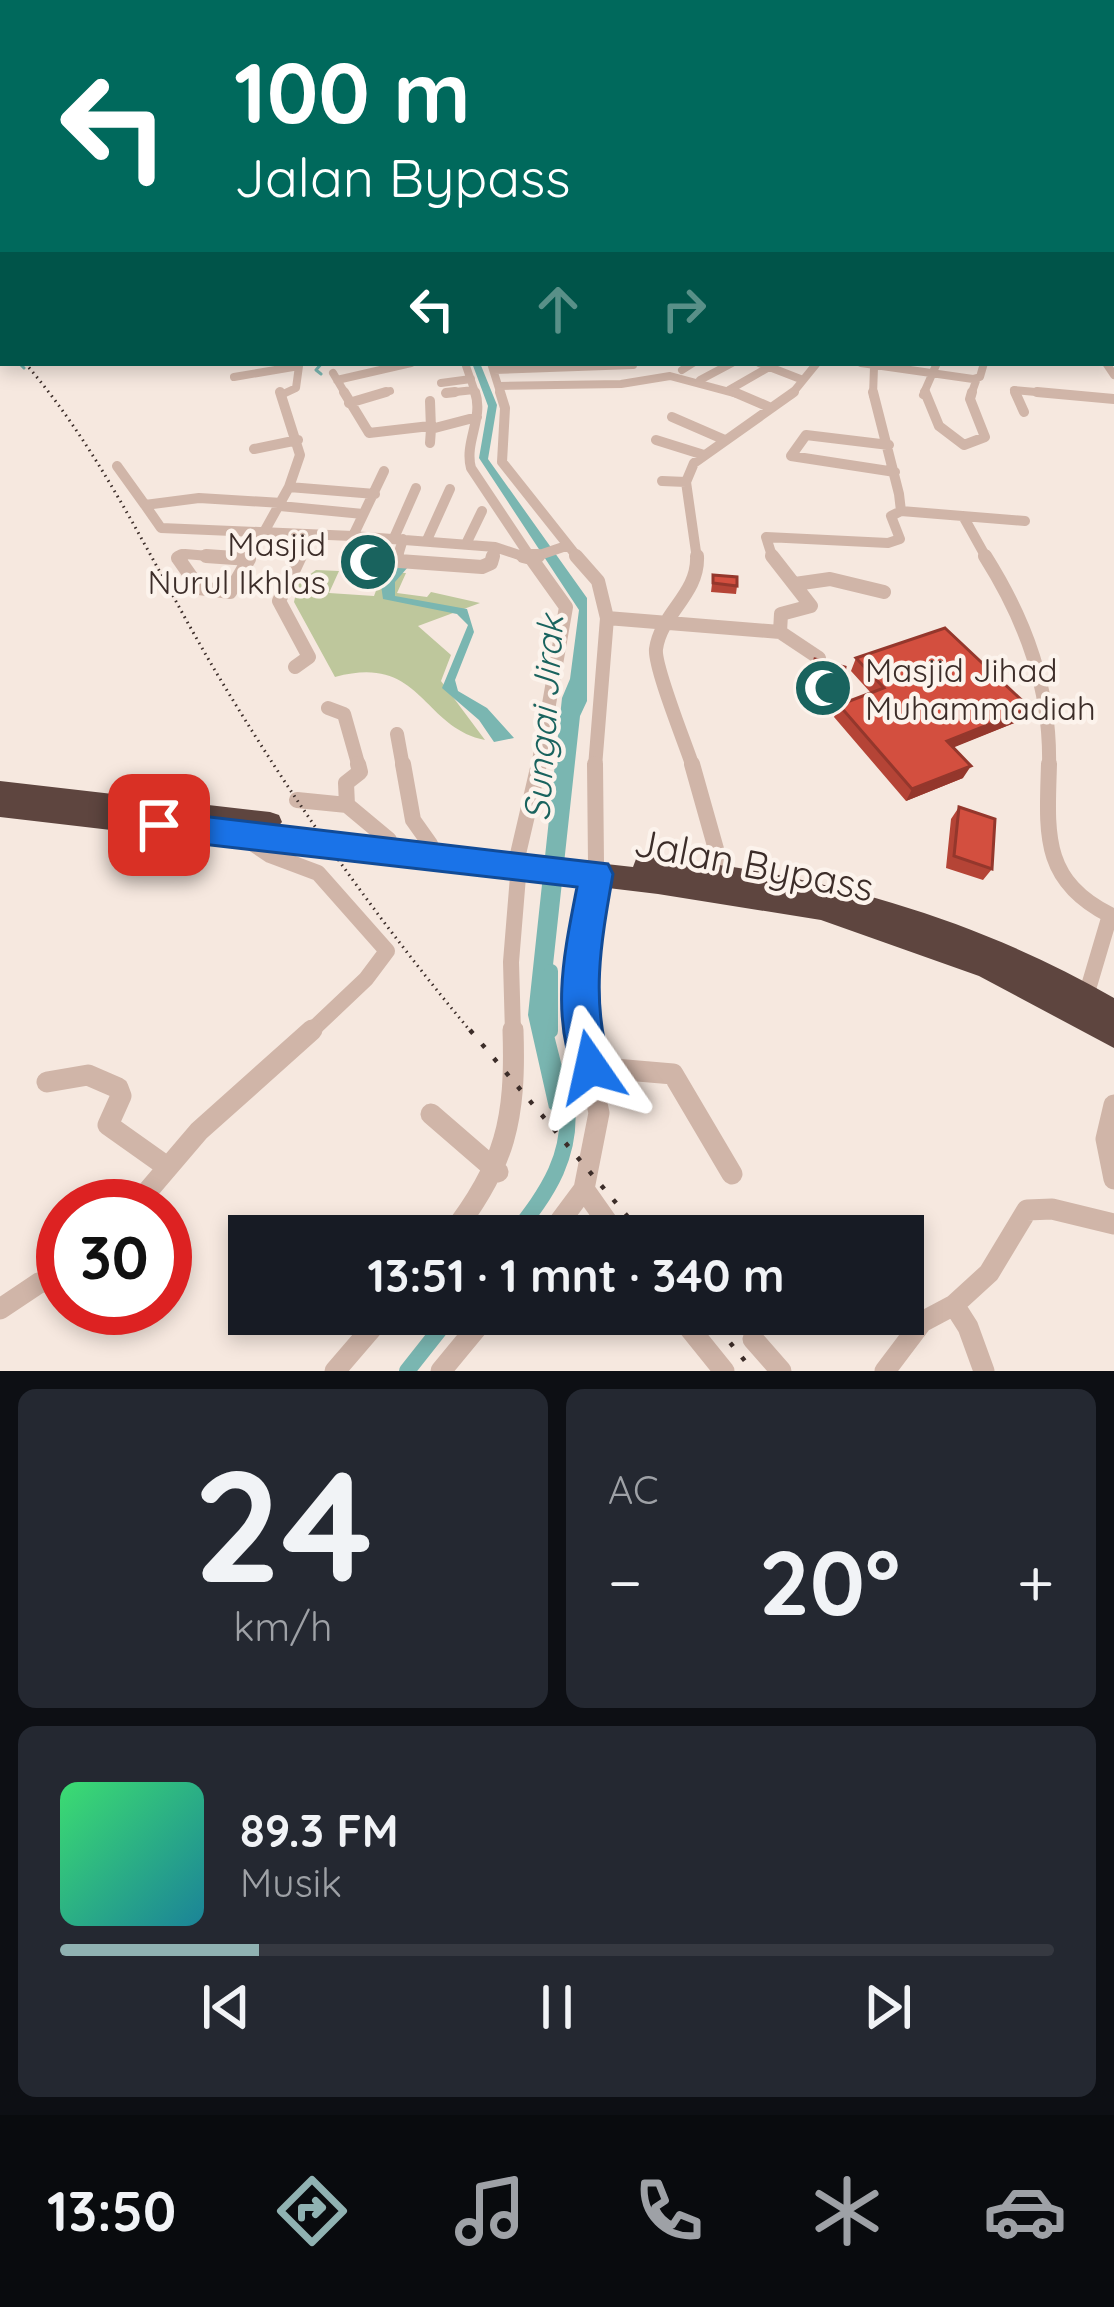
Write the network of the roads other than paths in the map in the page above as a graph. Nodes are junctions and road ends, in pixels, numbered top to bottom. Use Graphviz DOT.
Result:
graph roads {
  1 [pos="395,366"];
  2 [pos="466,366"];
  3 [pos="493,366"];
  4 [pos="636,366"];
  5 [pos="673,366"];
  6 [pos="689,366"];
  7 [pos="726,366"];
  8 [pos="771,366"];
  9 [pos="815,366"];
  10 [pos="867,366"];
  11 [pos="890,366"];
  12 [pos="983,366"];
  13 [pos="936,368"];
  14 [pos="678,373"];
  15 [pos="234,376"];
  16 [pos="977,378"];
  17 [pos="700,380"];
  18 [pos="803,380"];
  19 [pos="640,381"];
  20 [pos="472,385"];
  21 [pos="500,386"];
  22 [pos="444,388"];
  23 [pos="729,389"];
  24 [pos="266,391"];
  25 [pos="280,392"];
  26 [pos="390,392"];
  27 [pos="1049,393"];
  28 [pos="1087,396"];
  29 [pos="1114,398"];
  30 [pos="430,401"];
  31 [pos="349,403"];
  32 [pos="769,407"];
  33 [pos="1095,411"];
  34 [pos="1024,412"];
  35 [pos="1059,413"];
  36 [pos="477,417"];
  37 [pos="672,417"];
  38 [pos="430,428"];
  39 [pos="298,440"];
  40 [pos="656,440"];
  41 [pos="725,440"];
  42 [pos="430,443"];
  43 [pos="889,445"];
  44 [pos="254,449"];
  45 [pos="704,455"];
  46 [pos="117,466"];
  47 [pos="384,470"];
  48 [pos="895,472"];
  49 [pos="662,481"];
  50 [pos="686,482"];
  51 [pos="208,484"];
  52 [pos="245,487"];
  53 [pos="289,487"];
  54 [pos="416,488"];
  55 [pos="451,489"];
  56 [pos="375,494"];
  57 [pos="200,498"];
  58 [pos="237,500"];
  59 [pos="145,505"];
  60 [pos="280,505"];
  61 [pos="482,511"];
  62 [pos="902,511"];
  63 [pos="363,514"];
  64 [pos="963,516"];
  65 [pos="1025,521"];
  66 [pos="161,528"];
  67 [pos="262,531"];
  68 [pos="308,535"];
  69 [pos="353,536"];
  70 [pos="369,537"];
  71 [pos="399,538"];
  72 [pos="427,540"];
  73 [pos="466,544"];
  74 [pos="495,547"];
  75 [pos="563,547"];
  76 [pos="362,552"];
  77 [pos="180,555"];
  78 [pos="534,557"];
  79 [pos="249,559"];
  80 [pos="795,584"];
  81 [pos="884,592"];
  82 [pos="608,619"];
  83 [pos="666,624"];
  84 [pos="780,632"];
  85 [pos="819,658"];
  86 [pos="295,667"];
  87 [pos="328,708"];
  88 [pos="397,734"];
  89 [pos="0,791"];
  90 [pos="297,800"];
  91 [pos="347,805"];
  92 [pos="0,807"];
  93 [pos="258,831"];
  94 [pos="389,840"];
  95 [pos="357,841"];
  96 [pos="430,844"];
  97 [pos="524,860"];
  98 [pos="589,868"];
  99 [pos="723,874"];
  100 [pos="959,945"];
  101 [pos="1086,996"];
  102 [pos="1114,1014"];
  103 [pos="1114,1033"];
  104 [pos="591,1067"];
  105 [pos="47,1082"];
  106 [pos="1114,1105"];
  107 [pos="431,1114"];
  108 [pos="163,1164"];
  109 [pos="498,1172"];
  110 [pos="732,1174"];
  111 [pos="153,1179"];
  112 [pos="1114,1179"];
  113 [pos="584,1189"];
  114 [pos="466,1215"];
  115 [pos="565,1215"];
  116 [pos="602,1215"];
  117 [pos="1114,1224"];
  118 [pos="36,1285"];
  119 [pos="954,1305"];
  120 [pos="0,1309"];
  121 [pos="366,1335"];
  122 [pos="471,1335"];
  123 [pos="695,1335"];
  124 [pos="753,1339"];
  125 [pos="335,1371"];
  126 [pos="441,1371"];
  127 [pos="724,1371"];
  128 [pos="781,1371"];
  129 [pos="885,1371"];
  130 [pos="984,1371"];
  1 -- 31 [label="street"];
  2 -- 20 [label="street"];
  3 -- 21 [label="street"];
  4 -- 19 [label="street"];
  5 -- 14 [label="street"];
  6 -- 14 [label="street"];
  7 -- 17 [label="street"];
  8 -- 18 [label="street"];
  8 -- 23 [label="street"];
  9 -- 18 [label="street"];
  10 -- 43 [label="street"];
  11 -- 13 [label="street"];
  12 -- 16 [label="street"];
  13 -- 16 [label="street"];
  13 -- 16 [label="street"];
  14 -- 17 [label="street"];
  14 -- 19 [label="street"];
  15 -- 25 [label="street"];
  17 -- 23 [label="street"];
  18 -- 32 [label="street"];
  19 -- 21 [label="street"];
  20 -- 22 [label="street"];
  20 -- 36 [label="street"];
  21 -- 75 [label="street"];
  23 -- 32 [label="street"];
  24 -- 25 [label="street"];
  25 -- 39 [label="street"];
  26 -- 31 [label="street"];
  27 -- 28 [label="street"];
  27 -- 34 [label="street"];
  27 -- 35 [label="street"];
  28 -- 29 [label="street"];
  28 -- 33 [label="street"];
  30 -- 38 [label="street"];
  31 -- 38 [label="street"];
  32 -- 41 [label="street"];
  36 -- 38 [label="street"];
  36 -- 78 [label="street"];
  37 -- 41 [label="street"];
  38 -- 42 [label="street"];
  39 -- 44 [label="street"];
  39 -- 53 [label="street"];
  40 -- 45 [label="street"];
  41 -- 45 [label="street"];
  43 -- 48 [label="street"];
  43 -- 48 [label="street"];
  45 -- 50 [label="street"];
  46 -- 59 [label="street"];
  47 -- 56 [label="street"];
  48 -- 62 [label="street"];
  49 -- 50 [label="street"];
  50 -- 83 [label="street"];
  51 -- 57 [label="street"];
  52 -- 58 [label="street"];
  53 -- 56 [label="street"];
  53 -- 60 [label="street"];
  54 -- 71 [label="street"];
  55 -- 72 [label="street"];
  56 -- 63 [label="street"];
  57 -- 58 [label="street"];
  57 -- 59 [label="street"];
  58 -- 60 [label="street"];
  59 -- 66 [label="street"];
  60 -- 63 [label="street"];
  60 -- 67 [label="street"];
  61 -- 73 [label="street"];
  62 -- 64 [label="street"];
  62 -- 80 [label="street"];
  63 -- 69 [label="street"];
  64 -- 65 [label="street"];
  64 -- 101 [label="street"];
  66 -- 67 [label="street"];
  66 -- 77 [label="street"];
  67 -- 68 [label="street"];
  67 -- 79 [label="street"];
  68 -- 69 [label="street"];
  68 -- 86 [label="street"];
  69 -- 70 [label="street"];
  70 -- 71 [label="street"];
  70 -- 76 [label="street"];
  71 -- 72 [label="street"];
  71 -- 74 [label="street"];
  72 -- 73 [label="street"];
  73 -- 74 [label="street"];
  74 -- 78 [label="street"];
  75 -- 78 [label="street"];
  75 -- 82 [label="street"];
  77 -- 79 [label="street"];
  77 -- 79 [label="street"];
  78 -- 97 [label="street"];
  80 -- 81 [label="street"];
  80 -- 84 [label="street"];
  82 -- 83 [label="street"];
  82 -- 98 [label="street"];
  83 -- 84 [label="street"];
  83 -- 99 [label="street"];
  84 -- 85 [label="street"];
  87 -- 91 [label="street"];
  88 -- 96 [label="street"];
  89 -- 93 [label="highway, Jalan Bypass"];
  90 -- 91 [label="street"];
  91 -- 94 [label="street"];
  92 -- 93 [label="highway, Jalan Bypass"];
  93 -- 95 [label="highway, Jalan Bypass, bridge"];
  93 -- 108 [label="street"];
  94 -- 95 [label="highway, Jalan Bypass"];
  94 -- 96 [label="highway, Jalan Bypass"];
  95 -- 97 [label="highway, Jalan Bypass"];
  96 -- 97 [label="highway, Jalan Bypass"];
  97 -- 98 [label="highway, Jalan Bypass"];
  97 -- 109 [label="street"];
  98 -- 99 [label="highway, Jalan Bypass"];
  98 -- 100 [label="highway, Jalan Bypass"];
  98 -- 104 [label="street"];
  99 -- 100 [label="highway, Jalan Bypass"];
  100 -- 101 [label="highway, Jalan Bypass"];
  100 -- 103 [label="highway, Jalan Bypass"];
  101 -- 102 [label="highway, Jalan Bypass"];
  104 -- 110 [label="street"];
  104 -- 113 [label="street"];
  105 -- 108 [label="street"];
  106 -- 112 [label="street"];
  107 -- 109 [label="street"];
  108 -- 111 [label="street"];
  109 -- 114 [label="street"];
  113 -- 115 [label="street"];
  113 -- 116 [label="street"];
  117 -- 119 [label="street"];
  118 -- 120 [label="street"];
  119 -- 129 [label="street"];
  119 -- 130 [label="street"];
  121 -- 125 [label="street"];
  122 -- 126 [label="street"];
  123 -- 127 [label="street"];
  124 -- 128 [label="street"];
}
